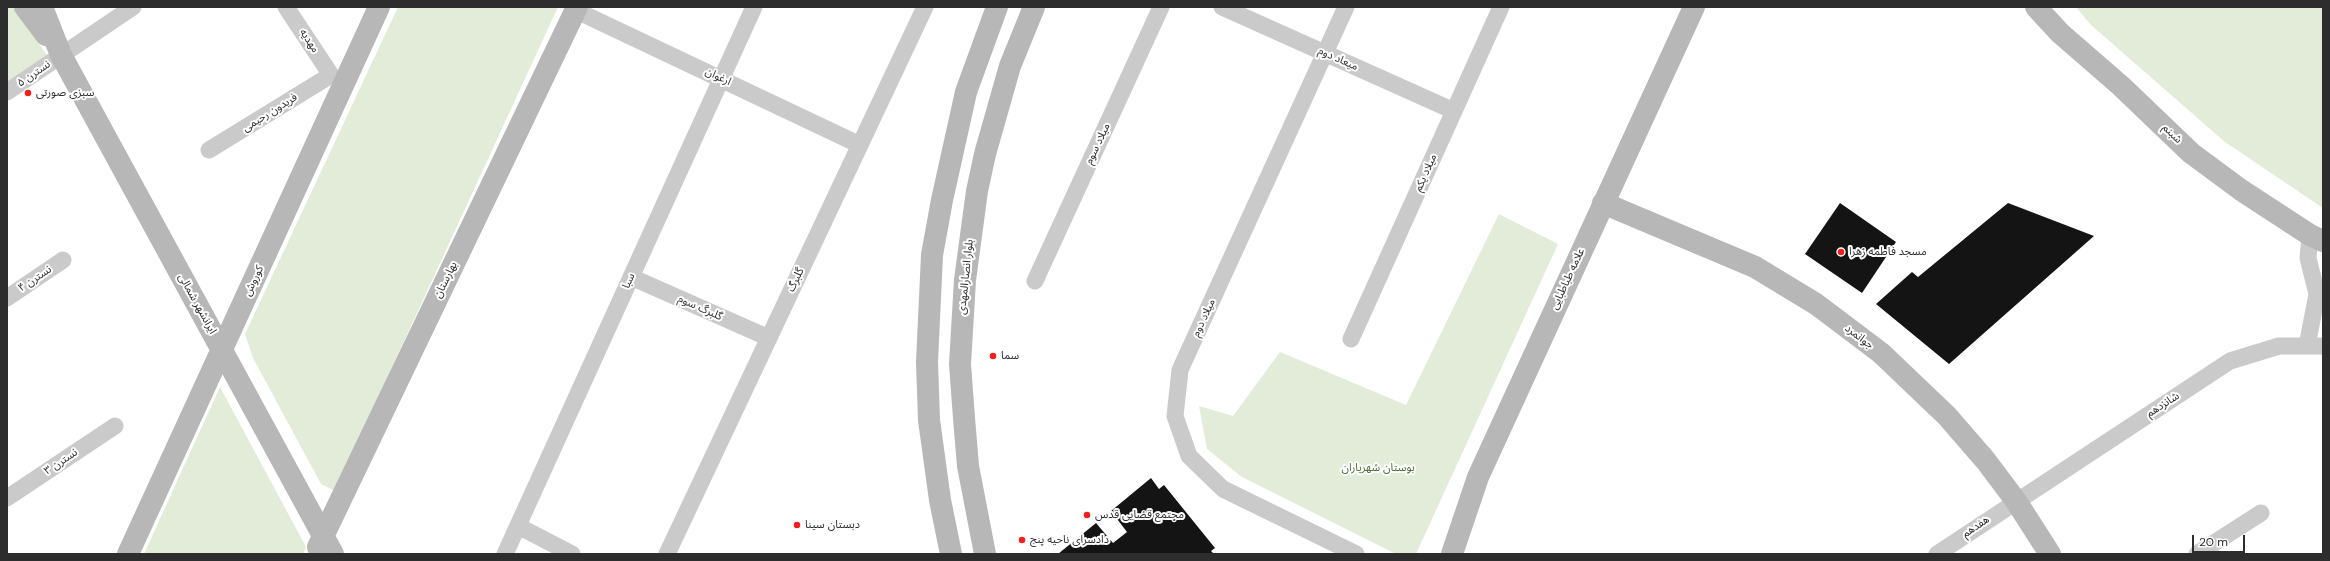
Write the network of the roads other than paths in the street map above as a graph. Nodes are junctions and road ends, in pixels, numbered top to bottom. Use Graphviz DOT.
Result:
graph roads {
  1 [pos="25,7"];
  2 [pos="42,7"];
  3 [pos="133,7"];
  4 [pos="286,7"];
  5 [pos="380,7"];
  6 [pos="754,7"];
  7 [pos="925,7"];
  8 [pos="997,7"];
  9 [pos="1034,7"];
  10 [pos="1161,7"];
  11 [pos="1222,7"];
  12 [pos="1346,7"];
  13 [pos="1502,7"];
  14 [pos="1694,7"];
  15 [pos="2036,7"];
  16 [pos="576,9"];
  17 [pos="1325,53"];
  18 [pos="61,55"];
  19 [pos="331,75"];
  20 [pos="721,79"];
  21 [pos="7,92"];
  22 [pos="1454,112"];
  23 [pos="860,145"];
  24 [pos="209,150"];
  25 [pos="1603,203"];
  26 [pos="2317,238"];
  27 [pos="63,260"];
  28 [pos="631,277"];
  29 [pos="1035,281"];
  30 [pos="7,298"];
  31 [pos="769,338"];
  32 [pos="1351,338"];
  33 [pos="2315,346"];
  34 [pos="222,350"];
  35 [pos="115,426"];
  36 [pos="7,498"];
  37 [pos="2016,501"];
  38 [pos="2261,513"];
  39 [pos="518,526"];
  40 [pos="324,548"];
  41 [pos="128,554"];
  42 [pos="505,554"];
  43 [pos="572,554"];
  44 [pos="667,554"];
  45 [pos="951,554"];
  46 [pos="985,554"];
  47 [pos="1356,554"];
  48 [pos="1452,554"];
  49 [pos="1937,554"];
  50 [pos="2050,554"];
  51 [pos="2197,554"];
  1 -- 18 [label="street"];
  2 -- 18 [label="street"];
  3 -- 18 [label="street, نسترن ۵"];
  4 -- 19 [label="street, مهدیه"];
  5 -- 34 [label="street, کوروش"];
  6 -- 20 [label="street, سبا"];
  7 -- 23 [label="street, گلبرگ"];
  8 -- 45 [label="street"];
  9 -- 46 [label="street, بلوار انصارالمهدی"];
  10 -- 29 [label="street, میلاد سوم"];
  11 -- 17 [label="street, میعاد دوم"];
  12 -- 17 [label="street, میلاد دوم"];
  13 -- 22 [label="street, میلاد یکم"];
  14 -- 25 [label="street, علامه طباطبایی"];
  15 -- 26 [label="street, شبنم"];
  16 -- 20 [label="street, ارغوان"];
  16 -- 40 [label="street, بهارستان"];
  17 -- 22 [label="street, میعاد دوم"];
  17 -- 47 [label="street, میلاد دوم"];
  18 -- 21 [label="street, نسترن ۵"];
  18 -- 34 [label="street, ایرانشهر شمالی"];
  19 -- 24 [label="street, فریدون رحیمی"];
  20 -- 23 [label="street, ارغوان"];
  20 -- 28 [label="street, سبا"];
  22 -- 32 [label="street, میلاد یکم"];
  23 -- 31 [label="street, گلبرگ"];
  25 -- 37 [label="street, جوانمرد"];
  25 -- 48 [label="street, علامه طباطبایی"];
  26 -- 33 [label="street"];
  27 -- 30 [label="street, نسترن ۴"];
  28 -- 31 [label="street, گلبرگ سوم"];
  28 -- 39 [label="street, سبا"];
  31 -- 44 [label="street, گلبرگ"];
  33 -- 37 [label="street, شانزدهم"];
  34 -- 40 [label="street, ایرانشهر شمالی"];
  34 -- 41 [label="street, کوروش"];
  35 -- 36 [label="street, نسترن ۳"];
  37 -- 49 [label="street, هفدهم"];
  37 -- 50 [label="street, جوانمرد"];
  38 -- 51 [label="street"];
  39 -- 42 [label="street, سبا"];
  39 -- 43 [label="street"];
}
